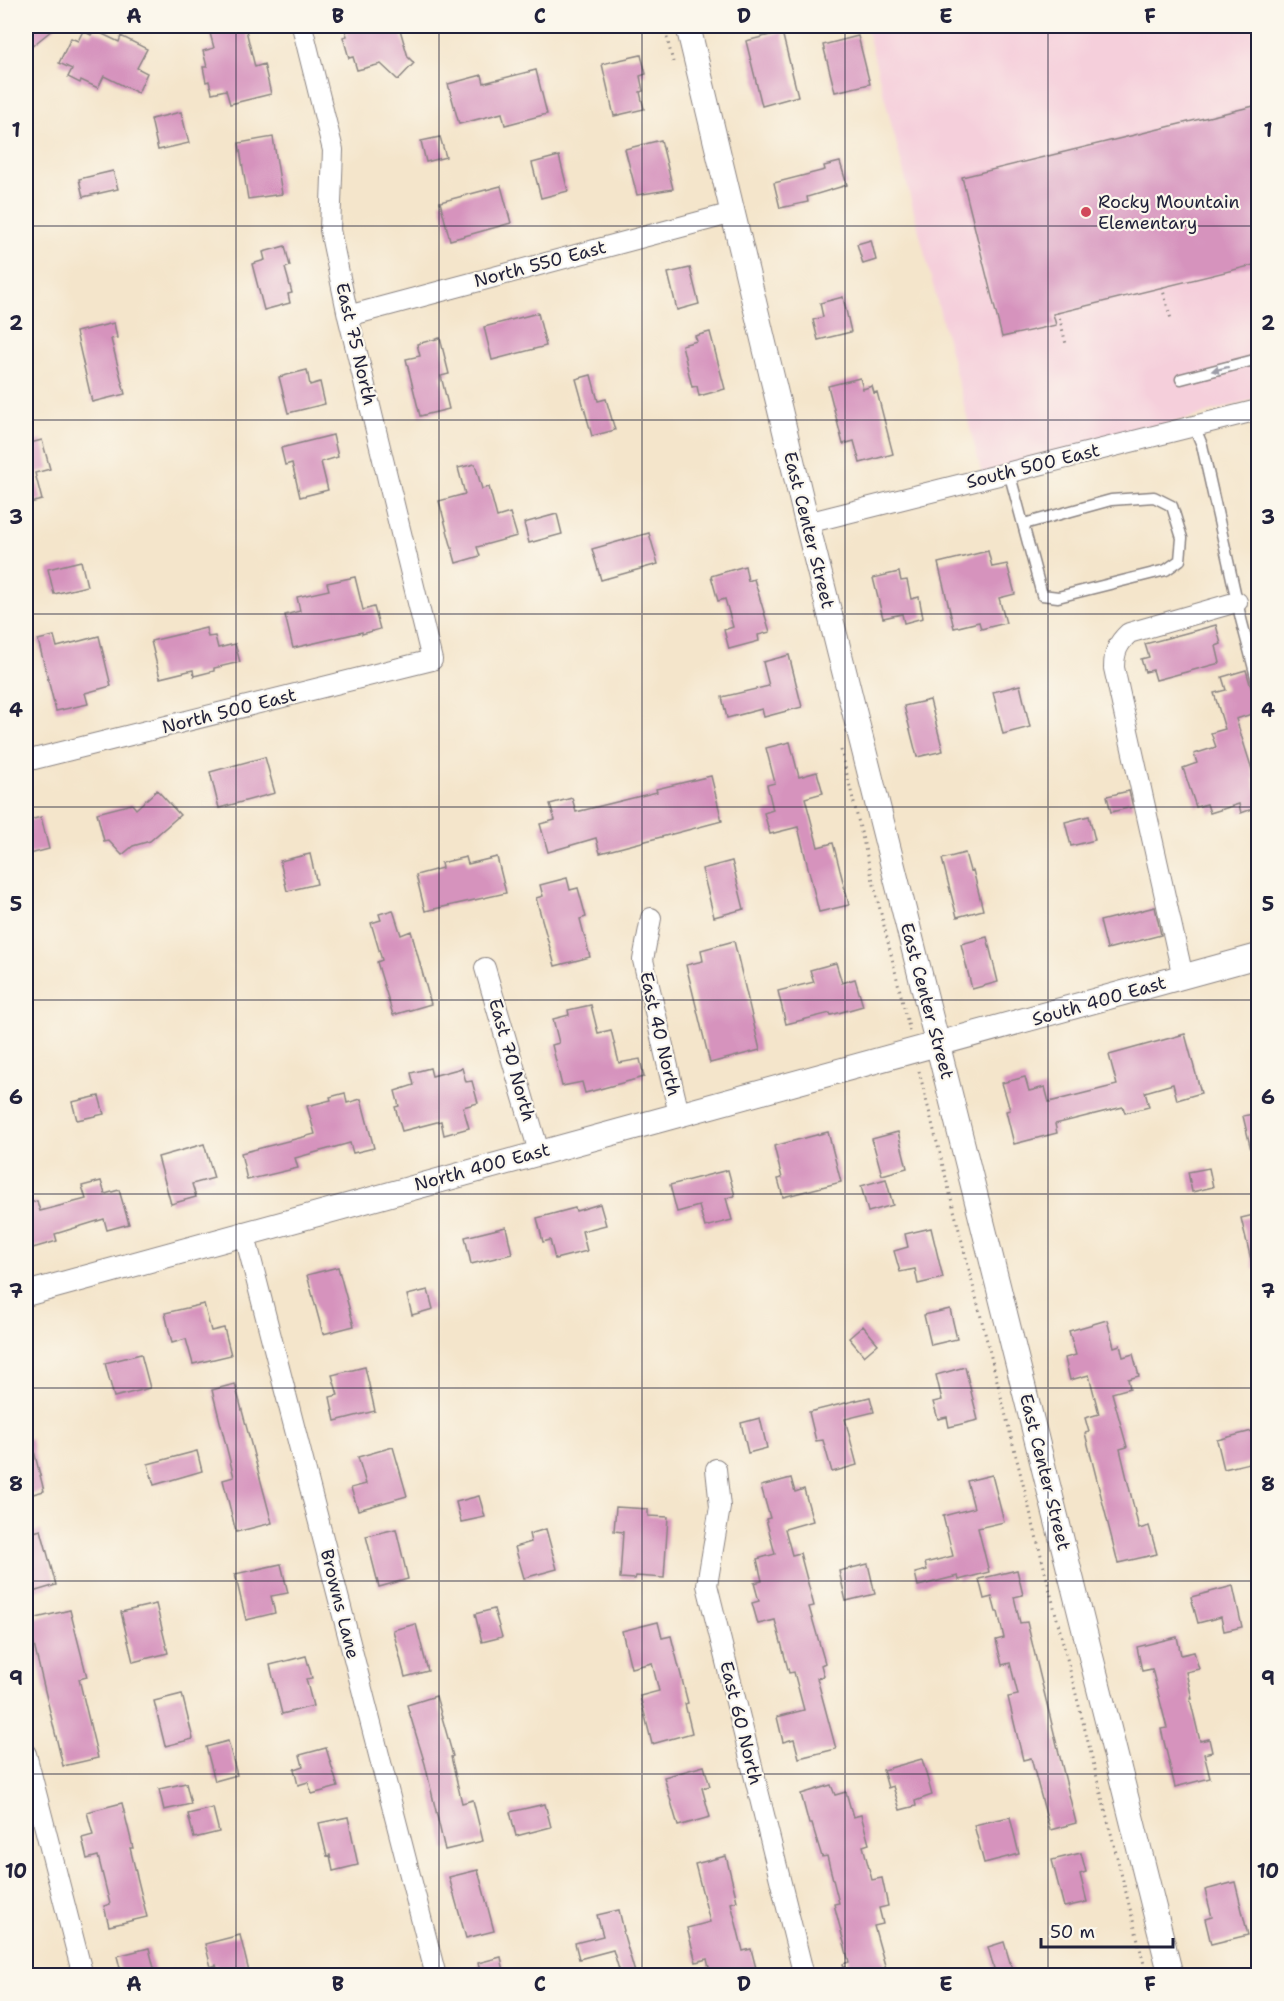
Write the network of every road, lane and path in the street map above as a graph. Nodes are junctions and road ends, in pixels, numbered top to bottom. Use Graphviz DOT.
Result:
graph roads {
  1 [pos="302,26"];
  2 [pos="688,26"];
  3 [pos="733,213"];
  4 [pos="1162,287"];
  5 [pos="1058,312"];
  6 [pos="348,316"];
  7 [pos="1171,319"];
  8 [pos="1066,344"];
  9 [pos="1258,359"];
  10 [pos="1181,378"];
  11 [pos="1258,410"];
  12 [pos="1194,426"];
  13 [pos="1009,471"];
  14 [pos="807,524"];
  15 [pos="1024,524"];
  16 [pos="1237,602"];
  17 [pos="432,660"];
  18 [pos="1258,684"];
  19 [pos="26,761"];
  20 [pos="651,918"];
  21 [pos="1258,956"];
  22 [pos="485,968"];
  23 [pos="1183,977"];
  24 [pos="939,1046"];
  25 [pos="679,1114"];
  26 [pos="538,1152"];
  27 [pos="244,1232"];
  28 [pos="26,1294"];
  29 [pos="716,1469"];
  30 [pos="26,1754"];
  31 [pos="82,1976"];
  32 [pos="436,1976"];
  33 [pos="804,1976"];
  34 [pos="1171,1976"];
  1 -- 6 [label="street, East 75 North"];
  2 -- 3 [label="street, East Center Street"];
  3 -- 6 [label="street, North 550 East"];
  3 -- 14 [label="street, East Center Street"];
  4 -- 7 [label="path"];
  5 -- 8 [label="path"];
  6 -- 17 [label="street, East 75 North"];
  9 -- 10 [label="lane, one-way"];
  11 -- 12 [label="street, South 500 East"];
  12 -- 13 [label="street, South 500 East"];
  12 -- 16 [label="lane"];
  13 -- 14 [label="street, South 500 East"];
  13 -- 15 [label="lane"];
  14 -- 24 [label="street, East Center Street"];
  15 -- 15 [label="lane"];
  16 -- 18 [label="lane"];
  16 -- 23 [label="street"];
  17 -- 19 [label="street, North 500 East"];
  20 -- 25 [label="street, East 40 North"];
  21 -- 23 [label="street, South 400 East"];
  22 -- 26 [label="street, East 70 North"];
  23 -- 24 [label="street, South 400 East"];
  24 -- 25 [label="street, North 400 East"];
  24 -- 34 [label="street, East Center Street"];
  25 -- 26 [label="street, North 400 East"];
  26 -- 27 [label="street, North 400 East"];
  27 -- 28 [label="street, North 400 East"];
  27 -- 32 [label="street, Browns Lane"];
  29 -- 33 [label="street, East 60 North"];
  30 -- 31 [label="street"];
}
